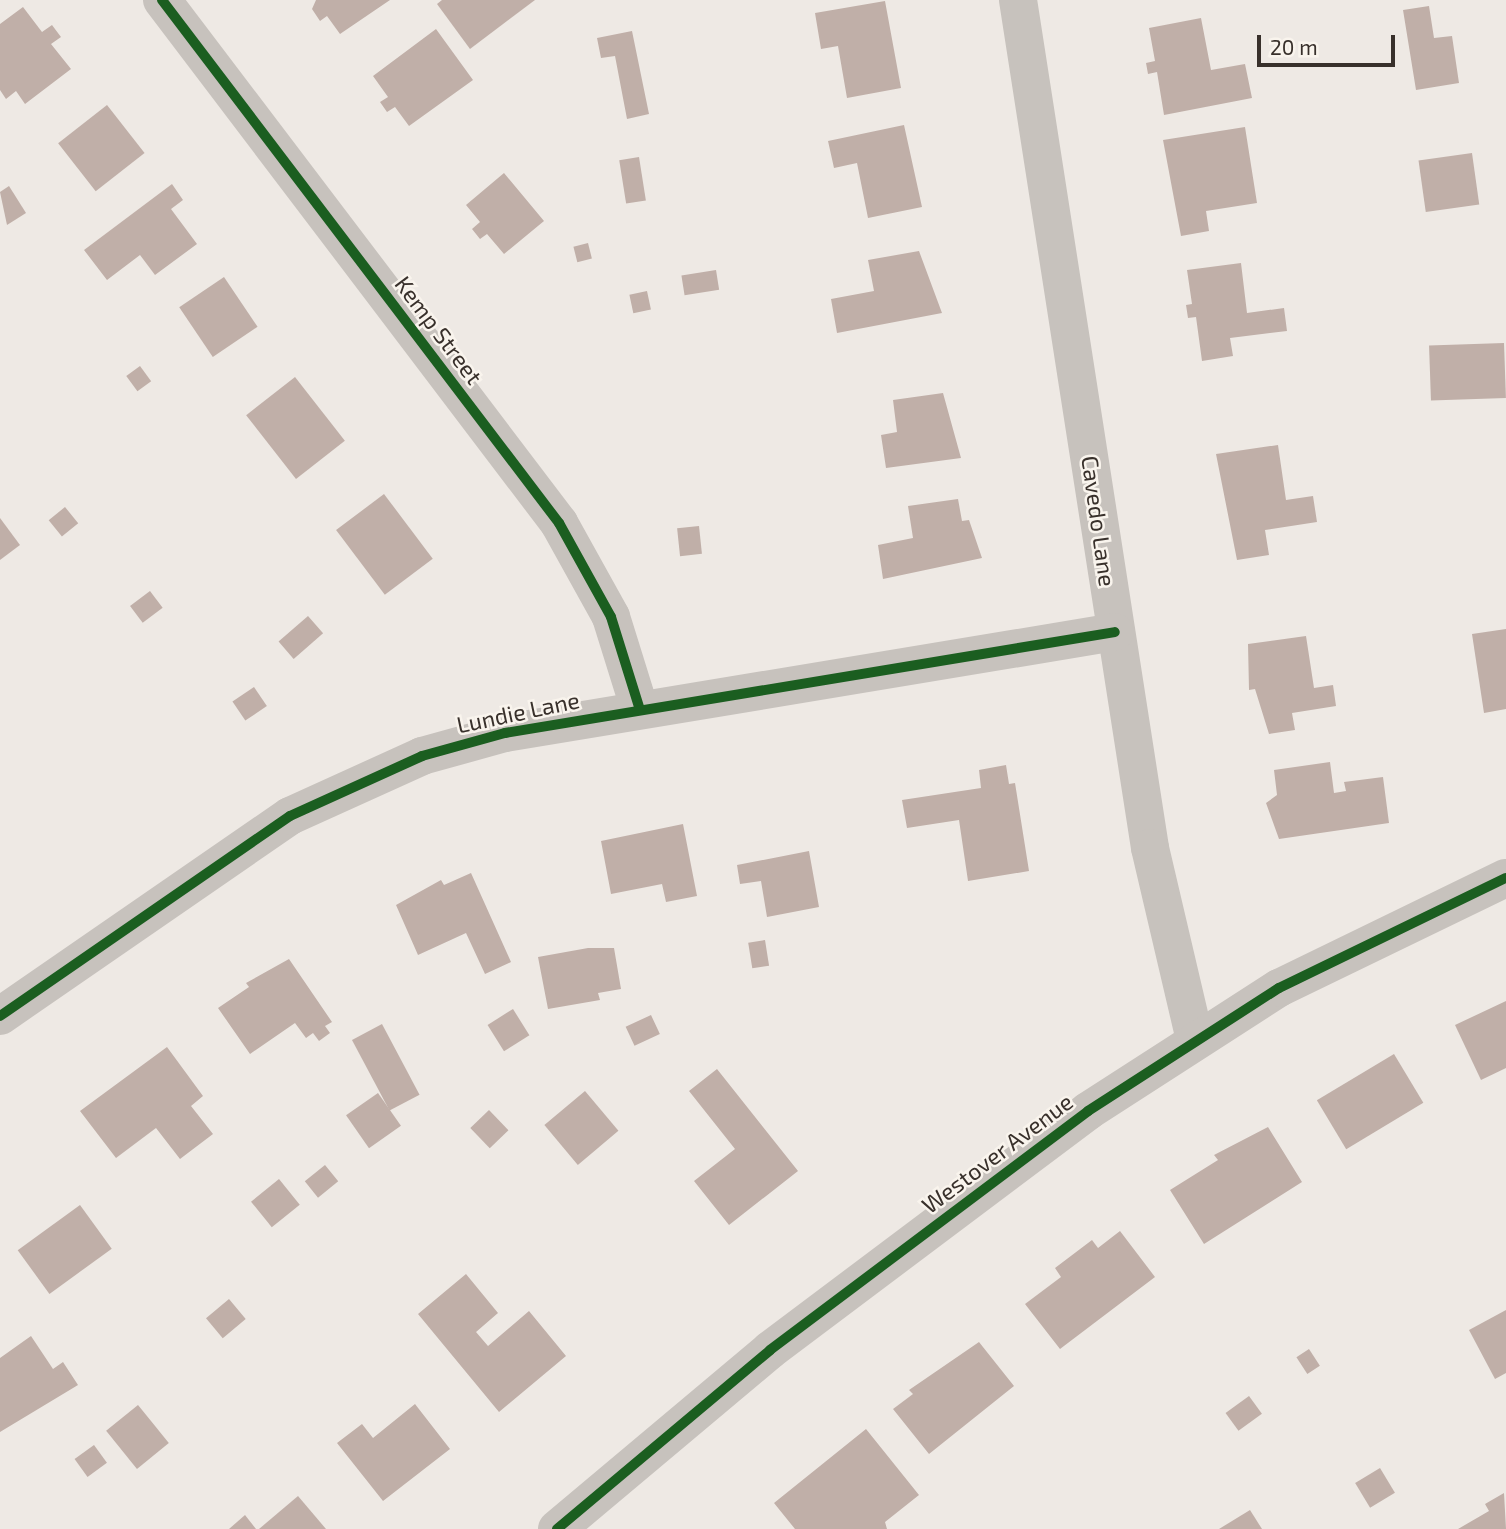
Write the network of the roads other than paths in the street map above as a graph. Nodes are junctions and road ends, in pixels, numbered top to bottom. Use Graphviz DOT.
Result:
graph roads {
  1 [pos="162,0"];
  2 [pos="1018,0"];
  3 [pos="1115,632"];
  4 [pos="640,710"];
  5 [pos="1506,878"];
  6 [pos="0,1016"];
  7 [pos="1195,1040"];
  8 [pos="557,1529"];
  1 -- 4 [label="street, Kemp Street"];
  2 -- 3 [label="street, Cavedo Lane"];
  3 -- 4 [label="street, Lundie Lane"];
  3 -- 7 [label="street, Cavedo Lane"];
  4 -- 6 [label="street, Lundie Lane"];
  5 -- 7 [label="street, Westover Avenue"];
  7 -- 8 [label="street, Westover Avenue"];
}
